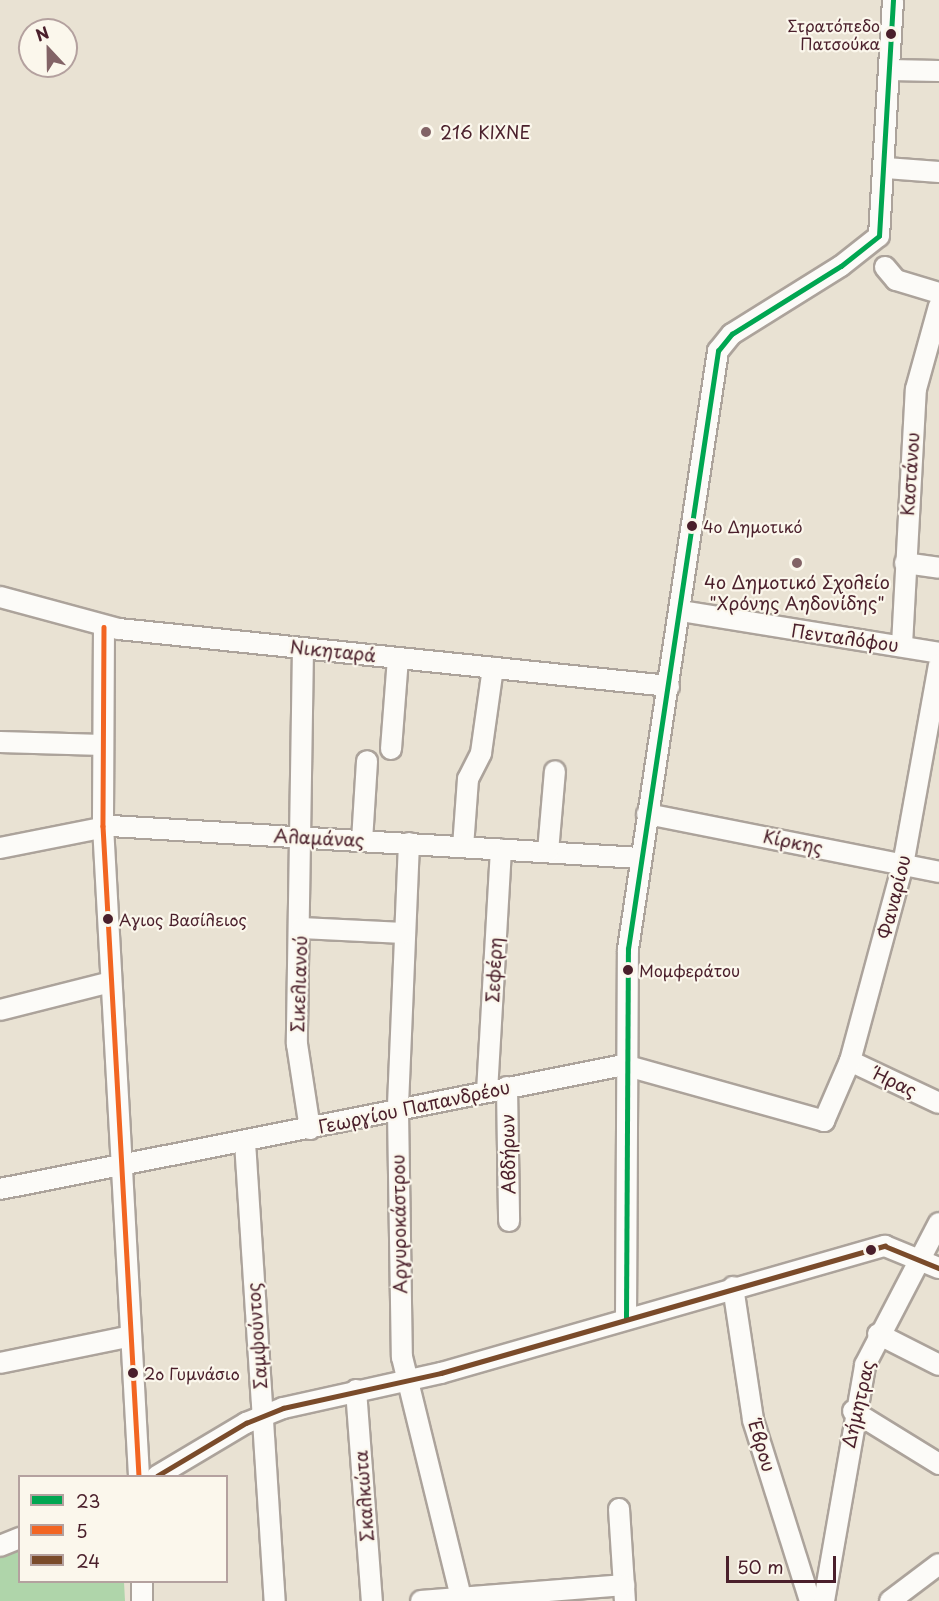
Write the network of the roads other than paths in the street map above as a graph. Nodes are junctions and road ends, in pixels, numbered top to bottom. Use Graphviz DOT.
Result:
graph roads {
  1 [pos="893,0"];
  2 [pos="890,70"];
  3 [pos="939,71"];
  4 [pos="886,168"];
  5 [pos="939,172"];
  6 [pos="885,267"];
  7 [pos="939,293"];
  8 [pos="939,306"];
  9 [pos="905,563"];
  10 [pos="939,568"];
  11 [pos="0,597"];
  12 [pos="681,611"];
  13 [pos="104,627"];
  14 [pos="902,645"];
  15 [pos="303,648"];
  16 [pos="939,652"];
  17 [pos="398,658"];
  18 [pos="939,665"];
  19 [pos="493,668"];
  20 [pos="669,686"];
  21 [pos="0,742"];
  22 [pos="103,745"];
  23 [pos="391,750"];
  24 [pos="367,761"];
  25 [pos="555,771"];
  26 [pos="647,814"];
  27 [pos="103,826"];
  28 [pos="303,837"];
  29 [pos="362,841"];
  30 [pos="409,843"];
  31 [pos="463,847"];
  32 [pos="0,848"];
  33 [pos="501,849"];
  34 [pos="548,852"];
  35 [pos="640,858"];
  36 [pos="903,865"];
  37 [pos="939,872"];
  38 [pos="301,928"];
  39 [pos="404,933"];
  40 [pos="111,982"];
  41 [pos="0,1010"];
  42 [pos="850,1061"];
  43 [pos="624,1065"];
  44 [pos="507,1087"];
  45 [pos="488,1092"];
  46 [pos="939,1102"];
  47 [pos="398,1111"];
  48 [pos="824,1121"];
  49 [pos="310,1130"];
  50 [pos="245,1142"];
  51 [pos="119,1161"];
  52 [pos="0,1189"];
  53 [pos="509,1221"];
  54 [pos="939,1223"];
  55 [pos="920,1258"];
  56 [pos="939,1268"];
  57 [pos="733,1287"];
  58 [pos="627,1319"];
  59 [pos="878,1334"];
  60 [pos="127,1337"];
  61 [pos="0,1363"];
  62 [pos="939,1365"];
  63 [pos="406,1381"];
  64 [pos="356,1390"];
  65 [pos="853,1411"];
  66 [pos="262,1416"];
  67 [pos="939,1464"];
  68 [pos="139,1475"];
  69 [pos="159,1475"];
  70 [pos="619,1509"];
  71 [pos="18,1539"];
  72 [pos="0,1546"];
  73 [pos="939,1564"];
  74 [pos="141,1583"];
  75 [pos="625,1593"];
  76 [pos="461,1598"];
  77 [pos="514,1598"];
  78 [pos="142,1601"];
  79 [pos="275,1601"];
  80 [pos="372,1601"];
  81 [pos="422,1601"];
  82 [pos="810,1601"];
  83 [pos="824,1601"];
  84 [pos="890,1601"];
  1 -- 2 [label="street"];
  2 -- 3 [label="street"];
  2 -- 4 [label="street"];
  4 -- 5 [label="street"];
  4 -- 12 [label="street"];
  6 -- 7 [label="street"];
  8 -- 9 [label="street, Καστάνου"];
  9 -- 10 [label="street"];
  9 -- 14 [label="street, Καστάνου"];
  11 -- 13 [label="street, Νικηταρά"];
  12 -- 14 [label="street, Πενταλόφου"];
  12 -- 20 [label="street"];
  13 -- 15 [label="street, Νικηταρά"];
  13 -- 22 [label="street"];
  14 -- 16 [label="street, Πενταλόφου"];
  15 -- 17 [label="street, Νικηταρά"];
  15 -- 28 [label="street, Σικελιανού"];
  17 -- 19 [label="street, Νικηταρά"];
  17 -- 23 [label="street"];
  18 -- 36 [label="street, Φαναρίου"];
  19 -- 20 [label="street, Νικηταρά"];
  19 -- 31 [label="street"];
  20 -- 26 [label="street"];
  21 -- 22 [label="street"];
  22 -- 27 [label="street"];
  24 -- 29 [label="street"];
  25 -- 34 [label="street"];
  26 -- 35 [label="street"];
  26 -- 36 [label="street, Κίρκης"];
  27 -- 28 [label="street, Αλαμάνας"];
  27 -- 32 [label="street, Αλαμάνας"];
  27 -- 40 [label="street"];
  28 -- 29 [label="street, Αλαμάνας"];
  28 -- 38 [label="street, Σικελιανού"];
  29 -- 30 [label="street, Αλαμάνας"];
  30 -- 31 [label="street, Αλαμάνας"];
  30 -- 39 [label="street, Αργυροκάστρου"];
  31 -- 33 [label="street, Αλαμάνας"];
  33 -- 34 [label="street, Αλαμάνας"];
  33 -- 45 [label="street, Σεφέρη"];
  34 -- 35 [label="street, Αλαμάνας"];
  35 -- 43 [label="street"];
  36 -- 37 [label="street, Κίρκης"];
  36 -- 42 [label="street, Φαναρίου"];
  38 -- 39 [label="street"];
  38 -- 49 [label="street, Σικελιανού"];
  39 -- 47 [label="street, Αργυροκάστρου"];
  40 -- 41 [label="street"];
  40 -- 51 [label="street"];
  42 -- 46 [label="street, Ήρας"];
  42 -- 48 [label="street, Φαναρίου"];
  43 -- 44 [label="street, Γεωργίου Παπανδρέου"];
  43 -- 48 [label="street, Γεωργίου Παπανδρέου"];
  43 -- 58 [label="street"];
  44 -- 45 [label="street, Γεωργίου Παπανδρέου"];
  44 -- 53 [label="street, Αβδήρων"];
  45 -- 47 [label="street, Γεωργίου Παπανδρέου"];
  47 -- 49 [label="street, Γεωργίου Παπανδρέου"];
  47 -- 63 [label="street, Αργυροκάστρου"];
  49 -- 50 [label="street, Γεωργίου Παπανδρέου"];
  50 -- 51 [label="street, Γεωργίου Παπανδρέου"];
  50 -- 66 [label="street, Σαμψούντος"];
  51 -- 52 [label="street, Γεωργίου Παπανδρέου"];
  51 -- 60 [label="street"];
  54 -- 55 [label="street, Δήμητρας"];
  55 -- 56 [label="street"];
  55 -- 57 [label="street"];
  55 -- 59 [label="street, Δήμητρας"];
  57 -- 58 [label="street"];
  57 -- 82 [label="street, Έβρου"];
  58 -- 63 [label="street"];
  59 -- 62 [label="street"];
  59 -- 65 [label="street, Δήμητρας"];
  60 -- 61 [label="street"];
  60 -- 68 [label="street"];
  63 -- 64 [label="street"];
  63 -- 76 [label="street, Αργυροκάστρου"];
  64 -- 66 [label="street"];
  64 -- 80 [label="street, Σκαλκώτα"];
  65 -- 67 [label="street"];
  65 -- 83 [label="street, Δήμητρας"];
  66 -- 69 [label="street"];
  66 -- 79 [label="street, Σαμψούντος"];
  70 -- 75 [label="street"];
  71 -- 72 [label="street"];
  73 -- 84 [label="street"];
  74 -- 78 [label="street"];
  75 -- 77 [label="street"];
  76 -- 77 [label="street"];
  76 -- 81 [label="street"];
}
